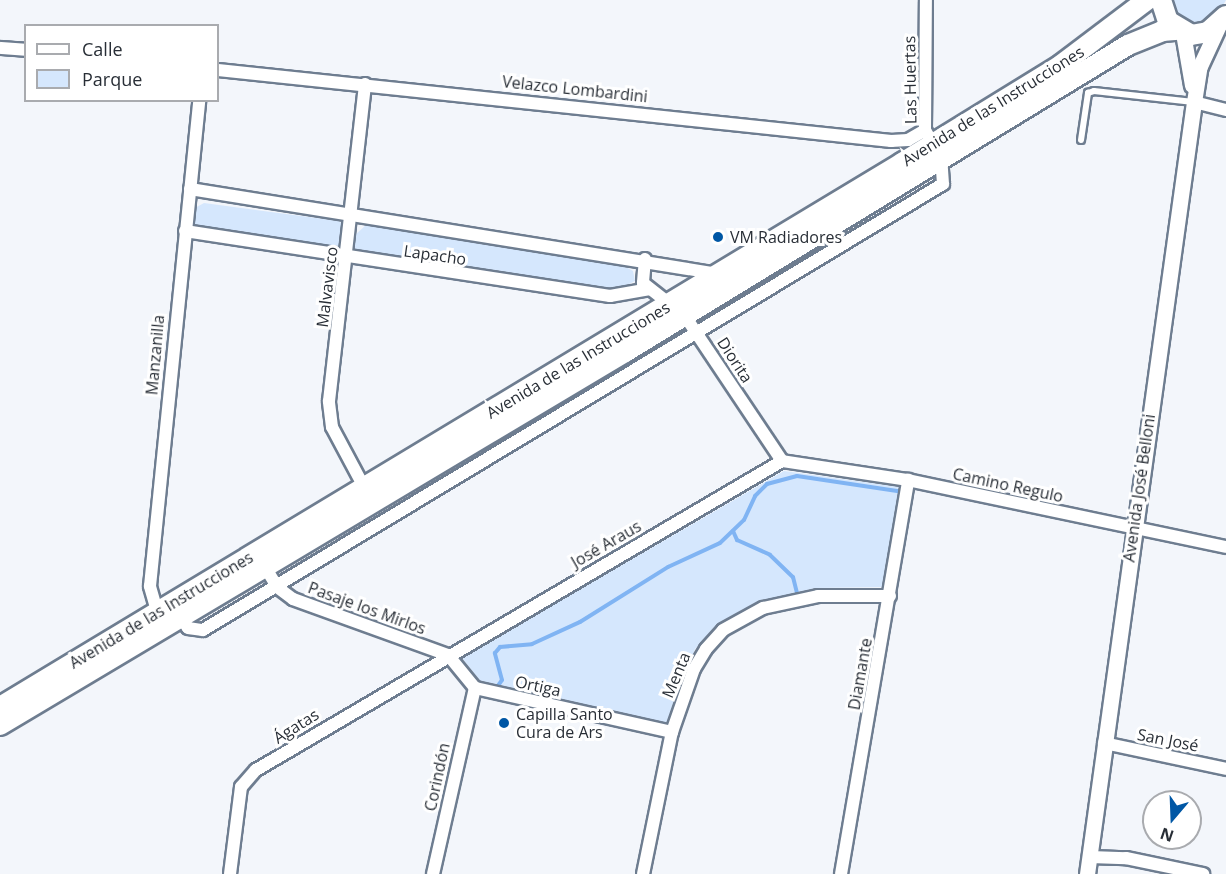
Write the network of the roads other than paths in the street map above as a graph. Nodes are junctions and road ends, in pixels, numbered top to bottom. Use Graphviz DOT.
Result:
graph roads {
  1 [pos="926,0"];
  2 [pos="1147,0"];
  3 [pos="1161,0"];
  4 [pos="1223,19"];
  5 [pos="1180,32"];
  6 [pos="0,48"];
  7 [pos="24,50"];
  8 [pos="219,70"];
  9 [pos="365,84"];
  10 [pos="199,102"];
  11 [pos="1194,102"];
  12 [pos="1226,110"];
  13 [pos="1081,140"];
  14 [pos="933,143"];
  15 [pos="190,189"];
  16 [pos="352,216"];
  17 [pos="185,231"];
  18 [pos="645,259"];
  19 [pos="348,260"];
  20 [pos="721,274"];
  21 [pos="648,289"];
  22 [pos="677,312"];
  23 [pos="698,333"];
  24 [pos="782,461"];
  25 [pos="908,480"];
  26 [pos="364,487"];
  27 [pos="1133,528"];
  28 [pos="1226,547"];
  29 [pos="264,566"];
  30 [pos="277,587"];
  31 [pos="890,596"];
  32 [pos="157,611"];
  33 [pos="180,616"];
  34 [pos="448,655"];
  35 [pos="475,688"];
  36 [pos="0,707"];
  37 [pos="0,725"];
  38 [pos="672,732"];
  39 [pos="1104,743"];
  40 [pos="1226,769"];
  41 [pos="1090,857"];
  42 [pos="230,874"];
  43 [pos="433,874"];
  44 [pos="643,874"];
  45 [pos="841,874"];
  46 [pos="1087,874"];
  47 [pos="1203,874"];
  1 -- 14 [label="street, Las Huertas"];
  2 -- 14 [label="main road, Avenida de las Instrucciones"];
  3 -- 5 [label="main road, Avenida José Belloni"];
  4 -- 5 [label="main road, Avenida de las Instrucciones"];
  4 -- 11 [label="street, Avenida José Belloni"];
  5 -- 11 [label="street, Avenida José Belloni"];
  5 -- 14 [label="main road, Avenida de las Instrucciones"];
  6 -- 7 [label="street"];
  8 -- 9 [label="street, Velazco Lombardini"];
  9 -- 14 [label="street, Velazco Lombardini"];
  9 -- 16 [label="street, Malvavisco"];
  10 -- 15 [label="street, Manzanilla"];
  11 -- 12 [label="street"];
  11 -- 13 [label="lane"];
  11 -- 27 [label="street, Avenida José Belloni"];
  14 -- 20 [label="main road, Avenida de las Instrucciones"];
  14 -- 22 [label="main road, Avenida de las Instrucciones"];
  14 -- 23 [label="street, Avenida de las Instrucciones"];
  15 -- 16 [label="street, Lapacho"];
  15 -- 17 [label="street, Manzanilla"];
  16 -- 18 [label="street, Lapacho"];
  16 -- 19 [label="street, Malvavisco"];
  17 -- 19 [label="street, Lapacho"];
  17 -- 32 [label="street, Manzanilla"];
  18 -- 20 [label="street, Lapacho"];
  18 -- 21 [label="street"];
  19 -- 21 [label="street, Lapacho"];
  19 -- 26 [label="street, Malvavisco"];
  20 -- 22 [label="main road, Avenida de las Instrucciones"];
  21 -- 22 [label="street, Diorita"];
  22 -- 23 [label="street, Diorita"];
  22 -- 26 [label="main road, Avenida de las Instrucciones"];
  22 -- 29 [label="main road, Avenida de las Instrucciones"];
  23 -- 24 [label="street, Diorita"];
  23 -- 30 [label="street, Avenida de las Instrucciones"];
  24 -- 25 [label="street, Camino Regulo"];
  24 -- 34 [label="street, José Araus"];
  25 -- 27 [label="street, Camino Regulo"];
  25 -- 31 [label="street, Diamante"];
  26 -- 32 [label="main road, Avenida de las Instrucciones"];
  27 -- 28 [label="street, Camino Regulo"];
  27 -- 39 [label="street, Avenida José Belloni"];
  29 -- 30 [label="street"];
  29 -- 33 [label="main road, Avenida de las Instrucciones"];
  30 -- 33 [label="street, Avenida de las Instrucciones"];
  30 -- 34 [label="street, Pasaje los Mirlos"];
  31 -- 38 [label="street, Menta"];
  31 -- 45 [label="street, Diamante"];
  32 -- 36 [label="main road, Avenida de las Instrucciones"];
  33 -- 37 [label="main road, Avenida de las Instrucciones"];
  34 -- 35 [label="street"];
  34 -- 42 [label="street, Ágatas"];
  35 -- 38 [label="street, Ortiga"];
  35 -- 43 [label="street, Corindón"];
  38 -- 44 [label="street, Menta"];
  39 -- 40 [label="street, San José"];
  39 -- 41 [label="street, Avenida José Belloni"];
  41 -- 46 [label="street, Avenida José Belloni"];
  41 -- 47 [label="street"];
}
